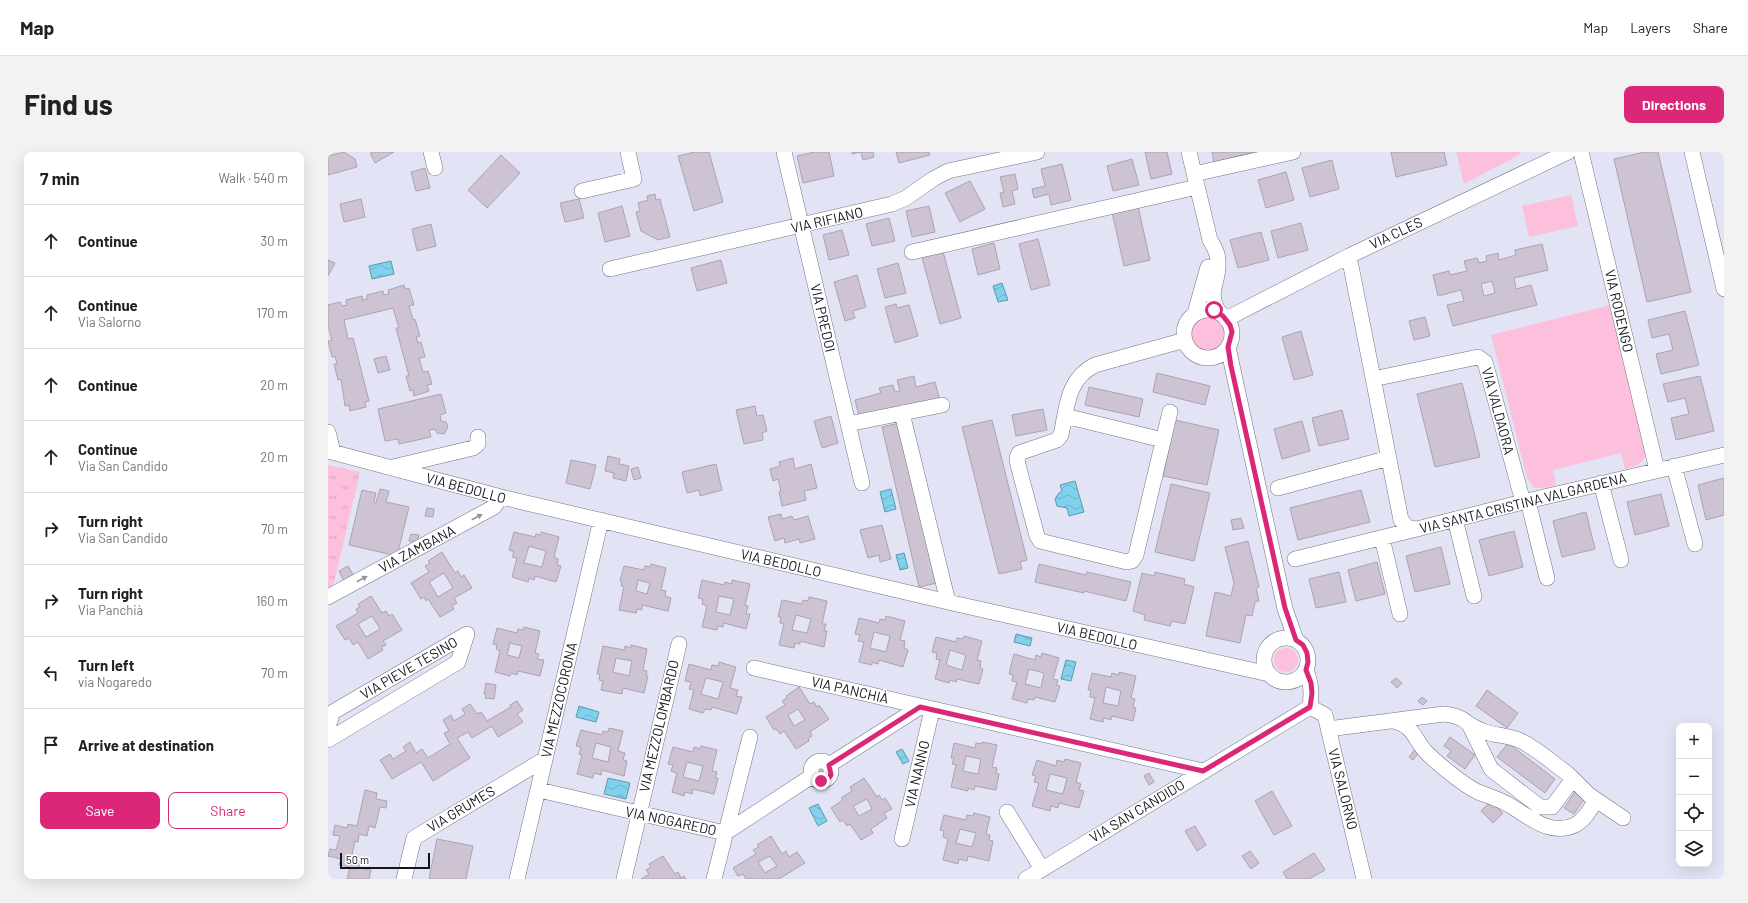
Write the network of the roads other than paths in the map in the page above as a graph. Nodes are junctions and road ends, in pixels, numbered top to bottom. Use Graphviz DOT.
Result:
graph roads {
  1 [pos="431,152"];
  2 [pos="628,152"];
  3 [pos="784,152"];
  4 [pos="1037,152"];
  5 [pos="1189,152"];
  6 [pos="1293,152"];
  7 [pos="1568,152"];
  8 [pos="1581,152"];
  9 [pos="1692,152"];
  10 [pos="435,168"];
  11 [pos="1196,181"];
  12 [pos="582,191"];
  13 [pos="801,226"];
  14 [pos="1210,240"];
  15 [pos="912,252"];
  16 [pos="1349,256"];
  17 [pos="610,269"];
  18 [pos="1724,289"];
  19 [pos="1195,313"];
  20 [pos="1223,316"];
  21 [pos="1184,340"];
  22 [pos="1228,347"];
  23 [pos="1208,358"];
  24 [pos="1373,379"];
  25 [pos="1235,382"];
  26 [pos="942,405"];
  27 [pos="1170,412"];
  28 [pos="902,413"];
  29 [pos="1065,416"];
  30 [pos="848,424"];
  31 [pos="328,432"];
  32 [pos="478,437"];
  33 [pos="1163,440"];
  34 [pos="330,452"];
  35 [pos="1724,455"];
  36 [pos="1389,458"];
  37 [pos="1674,466"];
  38 [pos="391,468"];
  39 [pos="1657,470"];
  40 [pos="1601,483"];
  41 [pos="862,484"];
  42 [pos="1278,488"];
  43 [pos="501,497"];
  44 [pos="1525,501"];
  45 [pos="1455,519"];
  46 [pos="601,520"];
  47 [pos="1417,530"];
  48 [pos="1382,538"];
  49 [pos="1695,544"];
  50 [pos="1295,559"];
  51 [pos="1621,560"];
  52 [pos="1547,578"];
  53 [pos="1474,596"];
  54 [pos="328,597"];
  55 [pos="948,602"];
  56 [pos="1285,608"];
  57 [pos="1400,614"];
  58 [pos="1296,640"];
  59 [pos="678,644"];
  60 [pos="1270,645"];
  61 [pos="754,668"];
  62 [pos="1237,668"];
  63 [pos="1306,670"];
  64 [pos="1268,674"];
  65 [pos="1288,682"];
  66 [pos="1310,707"];
  67 [pos="926,708"];
  68 [pos="1392,721"];
  69 [pos="1469,724"];
  70 [pos="328,727"];
  71 [pos="1328,729"];
  72 [pos="750,737"];
  73 [pos="328,740"];
  74 [pos="545,759"];
  75 [pos="1203,771"];
  76 [pos="1568,774"];
  77 [pos="1498,775"];
  78 [pos="539,790"];
  79 [pos="1483,794"];
  80 [pos="1596,800"];
  81 [pos="1007,812"];
  82 [pos="639,814"];
  83 [pos="1623,818"];
  84 [pos="725,833"];
  85 [pos="902,839"];
  86 [pos="1042,869"];
  87 [pos="404,879"];
  88 [pos="517,879"];
  89 [pos="624,879"];
  90 [pos="714,879"];
  91 [pos="1026,879"];
  92 [pos="1364,879"];
  1 -- 10 [label="street"];
  2 -- 12 [label="street"];
  3 -- 13 [label="street, VIA PREDOI"];
  4 -- 13 [label="street, VIA RIFIANO"];
  5 -- 11 [label="street"];
  6 -- 11 [label="street"];
  7 -- 16 [label="street, VIA CLES"];
  8 -- 39 [label="street, VIA RODENGO"];
  9 -- 18 [label="street"];
  11 -- 14 [label="street"];
  11 -- 15 [label="street"];
  13 -- 17 [label="street, VIA RIFIANO"];
  13 -- 30 [label="street, VIA PREDOI"];
  14 -- 19 [label="street"];
  14 -- 20 [label="street"];
  16 -- 20 [label="street, VIA CLES"];
  16 -- 24 [label="street, VIA SANTA CRISTINA VALGARDENA"];
  19 -- 20 [label="street"];
  19 -- 21 [label="street"];
  20 -- 22 [label="street"];
  21 -- 23 [label="street"];
  21 -- 29 [label="street"];
  22 -- 23 [label="street"];
  22 -- 25 [label="street"];
  23 -- 25 [label="street"];
  24 -- 36 [label="street, VIA SANTA CRISTINA VALGARDENA"];
  24 -- 44 [label="street, VIA VALDAORA"];
  25 -- 56 [label="street"];
  26 -- 28 [label="street"];
  27 -- 33 [label="street"];
  28 -- 30 [label="street"];
  28 -- 55 [label="street"];
  29 -- 33 [label="street"];
  29 -- 33 [label="street"];
  30 -- 41 [label="street, VIA PREDOI"];
  31 -- 34 [label="street"];
  32 -- 38 [label="street"];
  34 -- 38 [label="street, VIA BEDOLLO"];
  35 -- 37 [label="street, VIA SANTA CRISTINA VALGARDENA"];
  36 -- 42 [label="street"];
  36 -- 47 [label="street, VIA SANTA CRISTINA VALGARDENA"];
  37 -- 39 [label="street, VIA SANTA CRISTINA VALGARDENA"];
  37 -- 49 [label="street"];
  38 -- 43 [label="street, VIA BEDOLLO"];
  39 -- 40 [label="street, VIA SANTA CRISTINA VALGARDENA"];
  40 -- 44 [label="street, VIA SANTA CRISTINA VALGARDENA"];
  40 -- 51 [label="street"];
  43 -- 46 [label="street, VIA BEDOLLO"];
  54 -- 43 [label="street, VIA ZAMBANA, one-way"];
  44 -- 45 [label="street, VIA SANTA CRISTINA VALGARDENA"];
  44 -- 52 [label="street, VIA VALDAORA"];
  45 -- 47 [label="street, VIA SANTA CRISTINA VALGARDENA"];
  45 -- 53 [label="street"];
  46 -- 55 [label="street, VIA BEDOLLO"];
  46 -- 74 [label="street, VIA MEZZOCORONA"];
  47 -- 48 [label="street"];
  48 -- 50 [label="street"];
  48 -- 57 [label="street"];
  55 -- 62 [label="street, VIA BEDOLLO"];
  56 -- 58 [label="street"];
  56 -- 60 [label="street"];
  58 -- 60 [label="street"];
  58 -- 63 [label="street"];
  59 -- 82 [label="street, VIA MEZZOLOMBARDO"];
  60 -- 62 [label="street"];
  60 -- 64 [label="street"];
  61 -- 67 [label="street, VIA PANCHIÀ"];
  62 -- 64 [label="street, VIA BEDOLLO"];
  63 -- 65 [label="street"];
  63 -- 66 [label="street"];
  64 -- 65 [label="street"];
  65 -- 66 [label="street"];
  66 -- 71 [label="street, VIA SALORNO"];
  66 -- 75 [label="street, VIA SAN CANDIDO"];
  67 -- 75 [label="street, VIA PANCHIÀ"];
  67 -- 84 [label="street, VIA NOGAREDO"];
  67 -- 85 [label="street, VIA NANNO"];
  68 -- 69 [label="street"];
  68 -- 71 [label="street"];
  68 -- 79 [label="street"];
  69 -- 76 [label="street"];
  69 -- 77 [label="street"];
  70 -- 73 [label="street, VIA PIEVE TESINO"];
  71 -- 92 [label="street, VIA SALORNO"];
  72 -- 84 [label="street"];
  74 -- 78 [label="street, VIA MEZZOCORONA"];
  74 -- 87 [label="street, VIA GRUMES"];
  75 -- 86 [label="street, VIA SAN CANDIDO"];
  76 -- 77 [label="street"];
  76 -- 80 [label="street"];
  77 -- 79 [label="street"];
  78 -- 82 [label="street, VIA NOGAREDO"];
  78 -- 88 [label="street, VIA MEZZOCORONA"];
  79 -- 80 [label="street"];
  80 -- 83 [label="street"];
  81 -- 86 [label="street"];
  82 -- 84 [label="street, VIA NOGAREDO"];
  82 -- 89 [label="street, VIA MEZZOLOMBARDO"];
  84 -- 90 [label="street"];
  86 -- 91 [label="street, VIA SAN CANDIDO"];
}
